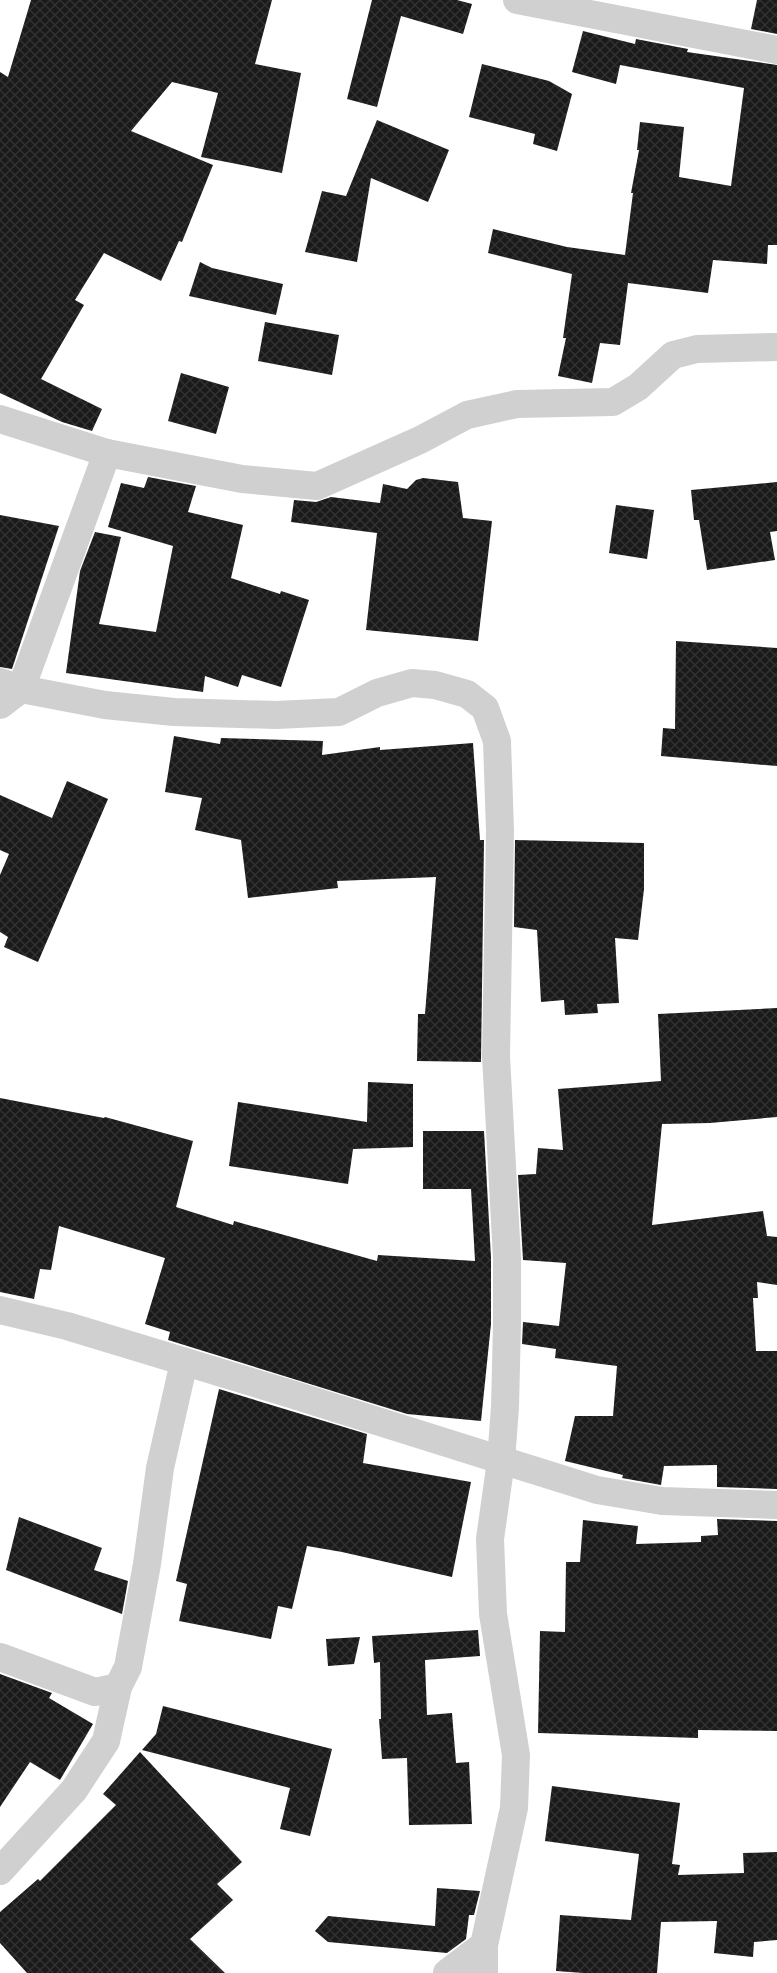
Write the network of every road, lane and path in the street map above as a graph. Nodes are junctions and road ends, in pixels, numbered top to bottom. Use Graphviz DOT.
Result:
graph roads {
  1 [pos="517,0"];
  2 [pos="777,50"];
  3 [pos="777,347"];
  4 [pos="0,419"];
  5 [pos="107,453"];
  6 [pos="11,686"];
  7 [pos="0,706"];
  8 [pos="0,1310"];
  9 [pos="184,1362"];
  10 [pos="502,1461"];
  11 [pos="777,1505"];
  12 [pos="0,1657"];
  13 [pos="118,1687"];
  14 [pos="0,1871"];
  15 [pos="484,1945"];
  16 [pos="447,1973"];
  17 [pos="484,1973"];
  1 -- 2 [label="street"];
  3 -- 5 [label="street"];
  4 -- 5 [label="street"];
  5 -- 6 [label="street"];
  6 -- 7 [label="street"];
  6 -- 10 [label="street"];
  8 -- 9 [label="street"];
  9 -- 10 [label="street"];
  9 -- 13 [label="street"];
  10 -- 11 [label="street"];
  10 -- 15 [label="street"];
  12 -- 13 [label="street"];
  13 -- 14 [label="street"];
  15 -- 16 [label="street"];
  15 -- 17 [label="street"];
}
